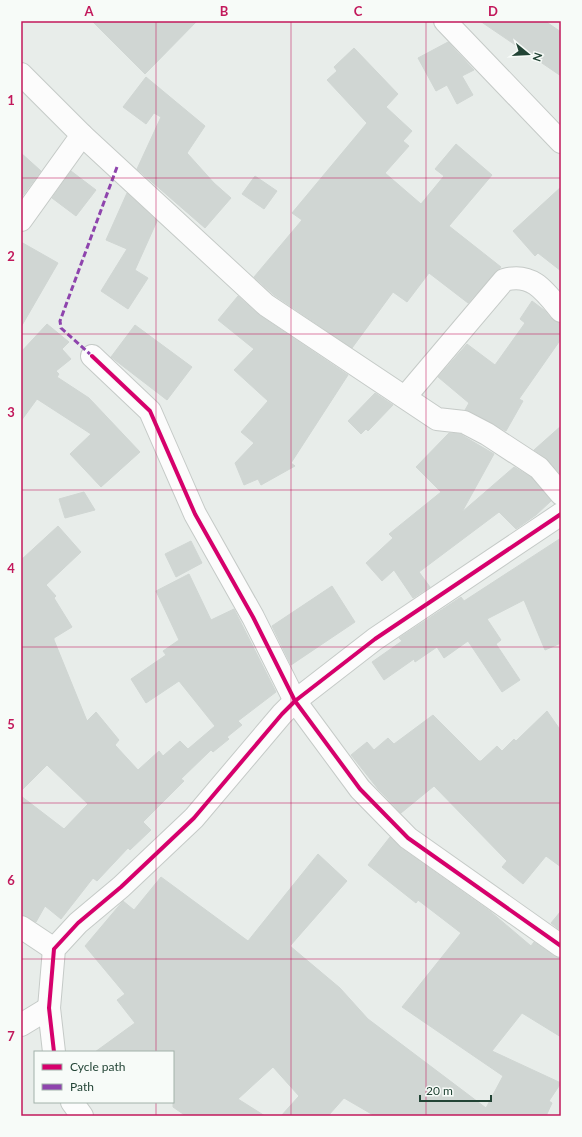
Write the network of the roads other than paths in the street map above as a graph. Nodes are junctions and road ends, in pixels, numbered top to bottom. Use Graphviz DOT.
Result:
graph roads {
  1 [pos="445,21"];
  2 [pos="21,74"];
  3 [pos="82,135"];
  4 [pos="561,142"];
  5 [pos="21,220"];
  6 [pos="561,311"];
  7 [pos="92,356"];
  8 [pos="405,397"];
  9 [pos="561,494"];
  10 [pos="561,514"];
  11 [pos="295,701"];
  12 [pos="21,927"];
  13 [pos="561,946"];
  14 [pos="54,949"];
  15 [pos="48,1008"];
  16 [pos="21,1025"];
  17 [pos="54,1051"];
  18 [pos="73,1103"];
  19 [pos="82,1116"];
  1 -- 4 [label="street"];
  2 -- 3 [label="street"];
  3 -- 5 [label="street"];
  3 -- 8 [label="street"];
  6 -- 8 [label="street"];
  7 -- 11 [label="street"];
  8 -- 9 [label="street"];
  10 -- 11 [label="street"];
  11 -- 13 [label="street"];
  11 -- 14 [label="street"];
  12 -- 14 [label="street"];
  14 -- 15 [label="street"];
  15 -- 16 [label="street"];
  15 -- 17 [label="street"];
  18 -- 19 [label="street"];
}
